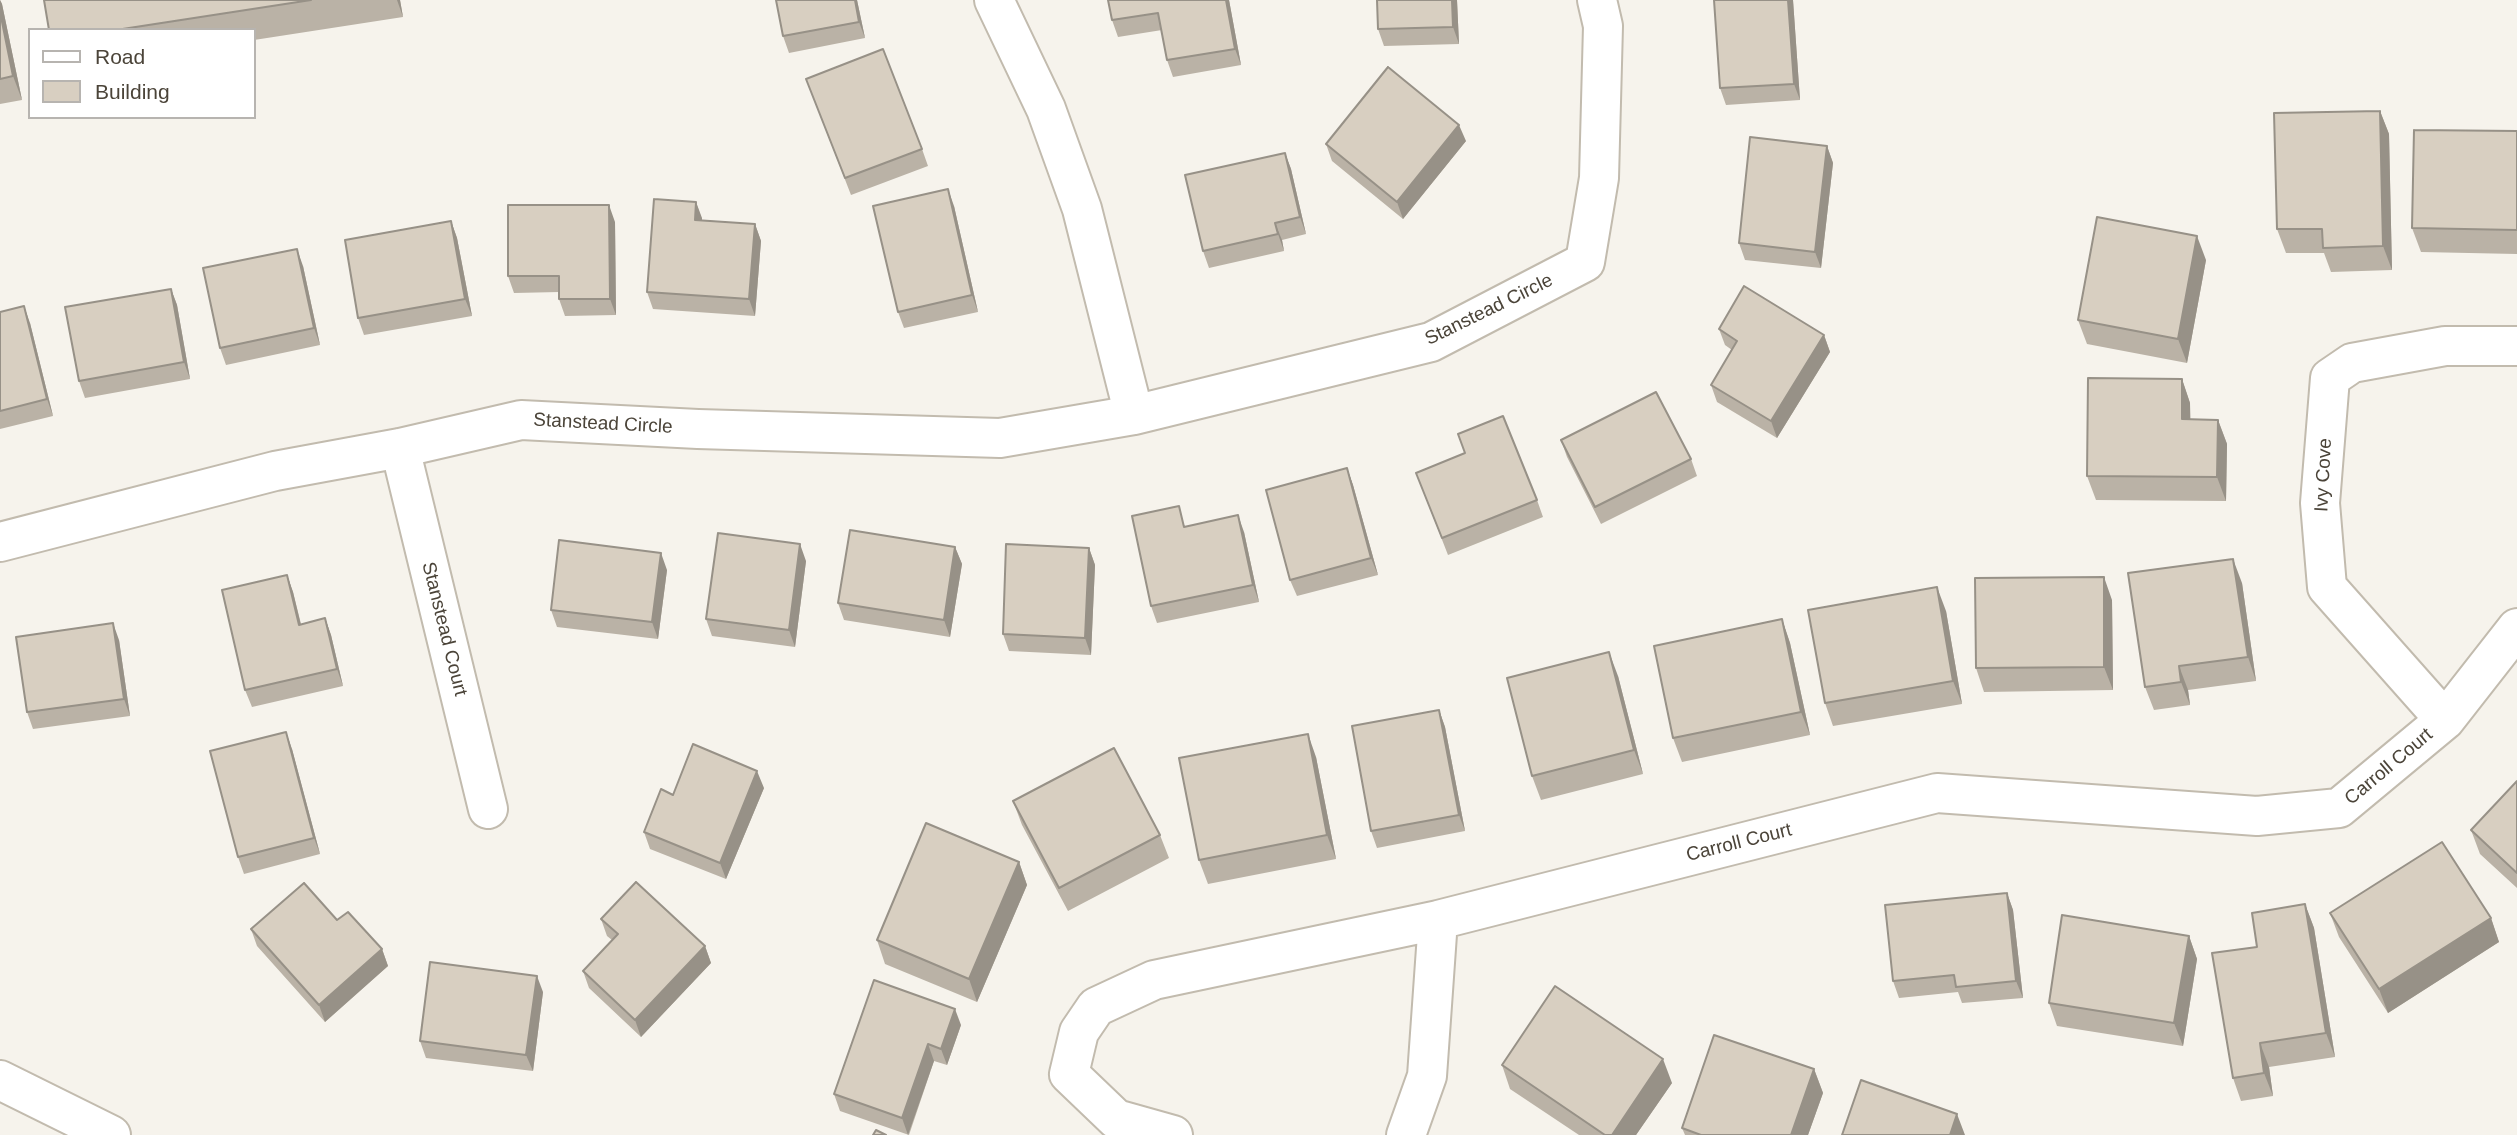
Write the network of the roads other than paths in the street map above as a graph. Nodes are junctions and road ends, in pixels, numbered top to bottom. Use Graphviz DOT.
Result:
graph roads {
  1 [pos="994,0"];
  2 [pos="1597,0"];
  3 [pos="2517,346"];
  4 [pos="1134,415"];
  5 [pos="400,448"];
  6 [pos="0,542"];
  7 [pos="2517,628"];
  8 [pos="2445,720"];
  9 [pos="488,810"];
  10 [pos="1438,920"];
  11 [pos="0,1080"];
  12 [pos="111,1135"];
  13 [pos="1173,1135"];
  14 [pos="1406,1135"];
  1 -- 4 [label="street"];
  2 -- 4 [label="street, Stanstead Circle"];
  3 -- 8 [label="street, Ivy Cove"];
  4 -- 5 [label="street, Stanstead Circle"];
  5 -- 6 [label="street, Stanstead Circle"];
  5 -- 9 [label="street, Stanstead Court"];
  7 -- 8 [label="street, Carroll Court"];
  8 -- 10 [label="street, Carroll Court"];
  10 -- 13 [label="street, Carroll Court"];
  10 -- 14 [label="street"];
  11 -- 12 [label="street"];
}
